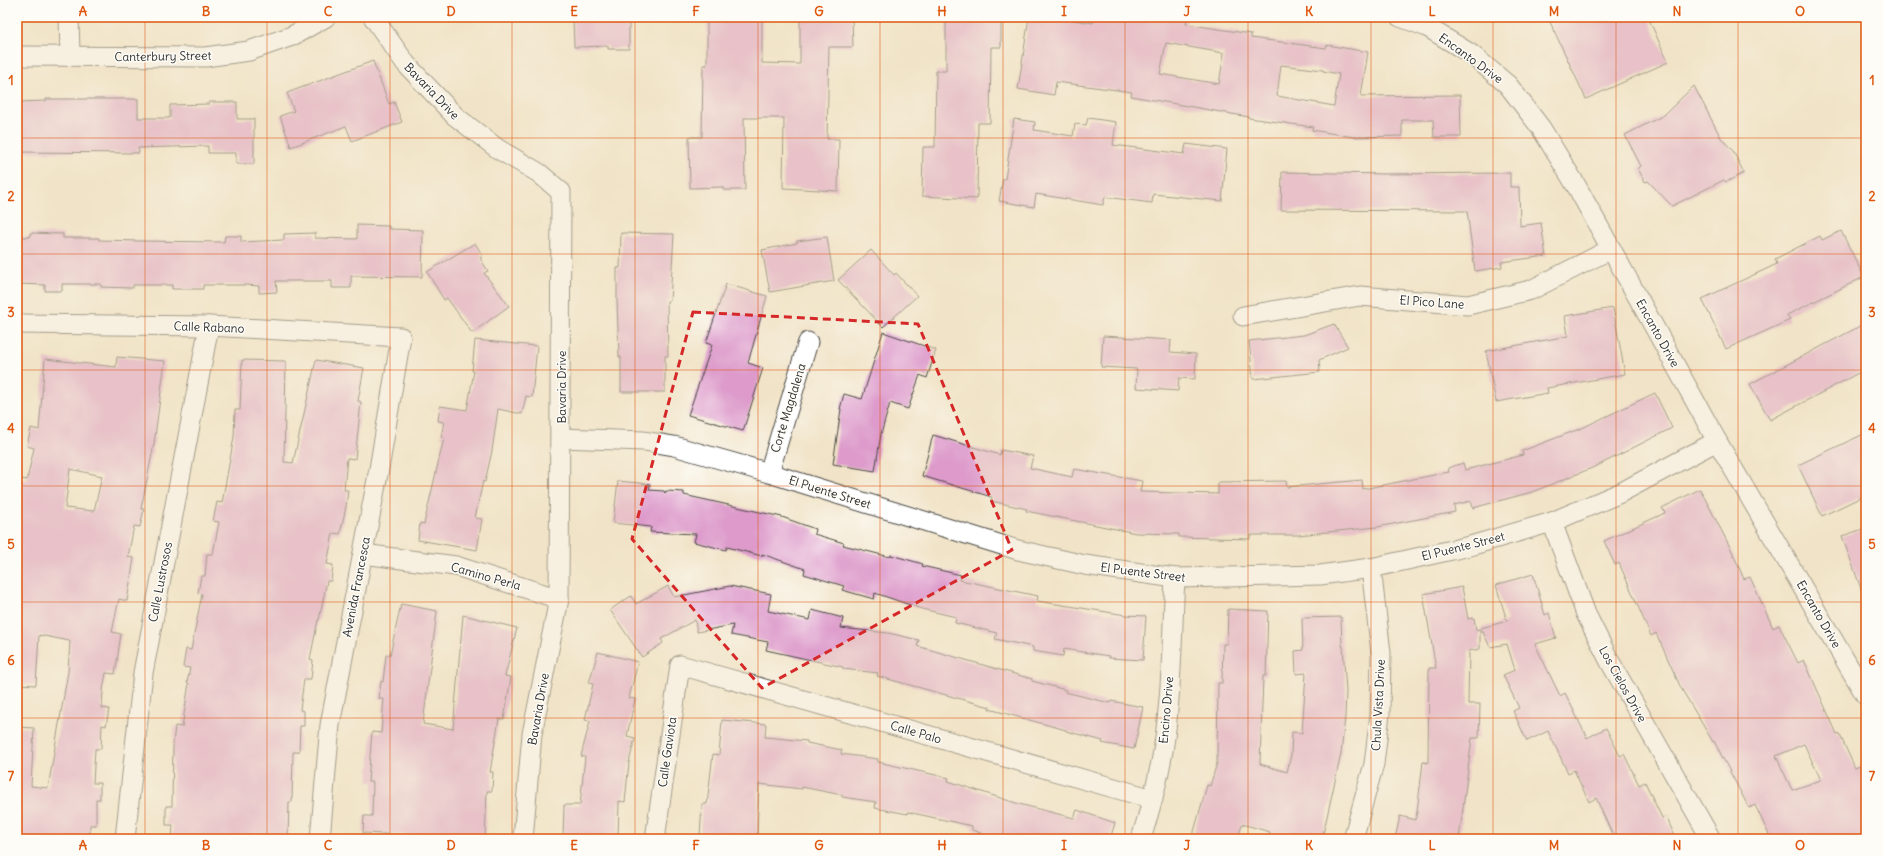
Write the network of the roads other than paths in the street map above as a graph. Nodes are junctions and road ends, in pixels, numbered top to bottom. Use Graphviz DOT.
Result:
graph roads {
  1 [pos="69,17"];
  2 [pos="326,17"];
  3 [pos="373,17"];
  4 [pos="1400,17"];
  5 [pos="17,56"];
  6 [pos="70,56"];
  7 [pos="1611,249"];
  8 [pos="1243,316"];
  9 [pos="17,324"];
  10 [pos="209,326"];
  11 [pos="401,336"];
  12 [pos="808,342"];
  13 [pos="561,438"];
  14 [pos="1717,441"];
  15 [pos="769,473"];
  16 [pos="1552,522"];
  17 [pos="363,554"];
  18 [pos="1371,568"];
  19 [pos="1175,578"];
  20 [pos="559,599"];
  21 [pos="680,665"];
  22 [pos="1866,696"];
  23 [pos="1153,799"];
  24 [pos="125,839"];
  25 [pos="320,839"];
  26 [pos="523,839"];
  27 [pos="655,839"];
  28 [pos="1141,839"];
  29 [pos="1353,839"];
  30 [pos="1711,839"];
  1 -- 6 [label="street"];
  2 -- 6 [label="street, Canterbury Street"];
  3 -- 13 [label="street, Bavaria Drive"];
  4 -- 7 [label="street, Encanto Drive"];
  5 -- 6 [label="street, Canterbury Street"];
  7 -- 8 [label="street, El Pico Lane"];
  7 -- 14 [label="street, Encanto Drive"];
  9 -- 10 [label="street, Calle Rabano"];
  10 -- 11 [label="street, Calle Rabano"];
  10 -- 24 [label="street, Calle Lustrosos"];
  11 -- 17 [label="street, Avenida Francesca"];
  12 -- 15 [label="street, Corte Magdalena"];
  13 -- 15 [label="street, El Puente Street"];
  13 -- 20 [label="street, Bavaria Drive"];
  14 -- 16 [label="street, El Puente Street"];
  14 -- 22 [label="street, Encanto Drive"];
  15 -- 19 [label="street, El Puente Street"];
  16 -- 18 [label="street, El Puente Street"];
  16 -- 30 [label="street, Los Cielos Drive"];
  17 -- 20 [label="street, Camino Perla"];
  17 -- 25 [label="street, Avenida Francesca"];
  18 -- 19 [label="street, El Puente Street"];
  18 -- 29 [label="street, Chula Vista Drive"];
  19 -- 23 [label="street, Encino Drive"];
  20 -- 26 [label="street, Bavaria Drive"];
  21 -- 23 [label="street, Calle Palo"];
  21 -- 27 [label="street, Calle Gaviota"];
  23 -- 28 [label="street, Encino Drive"];
}
